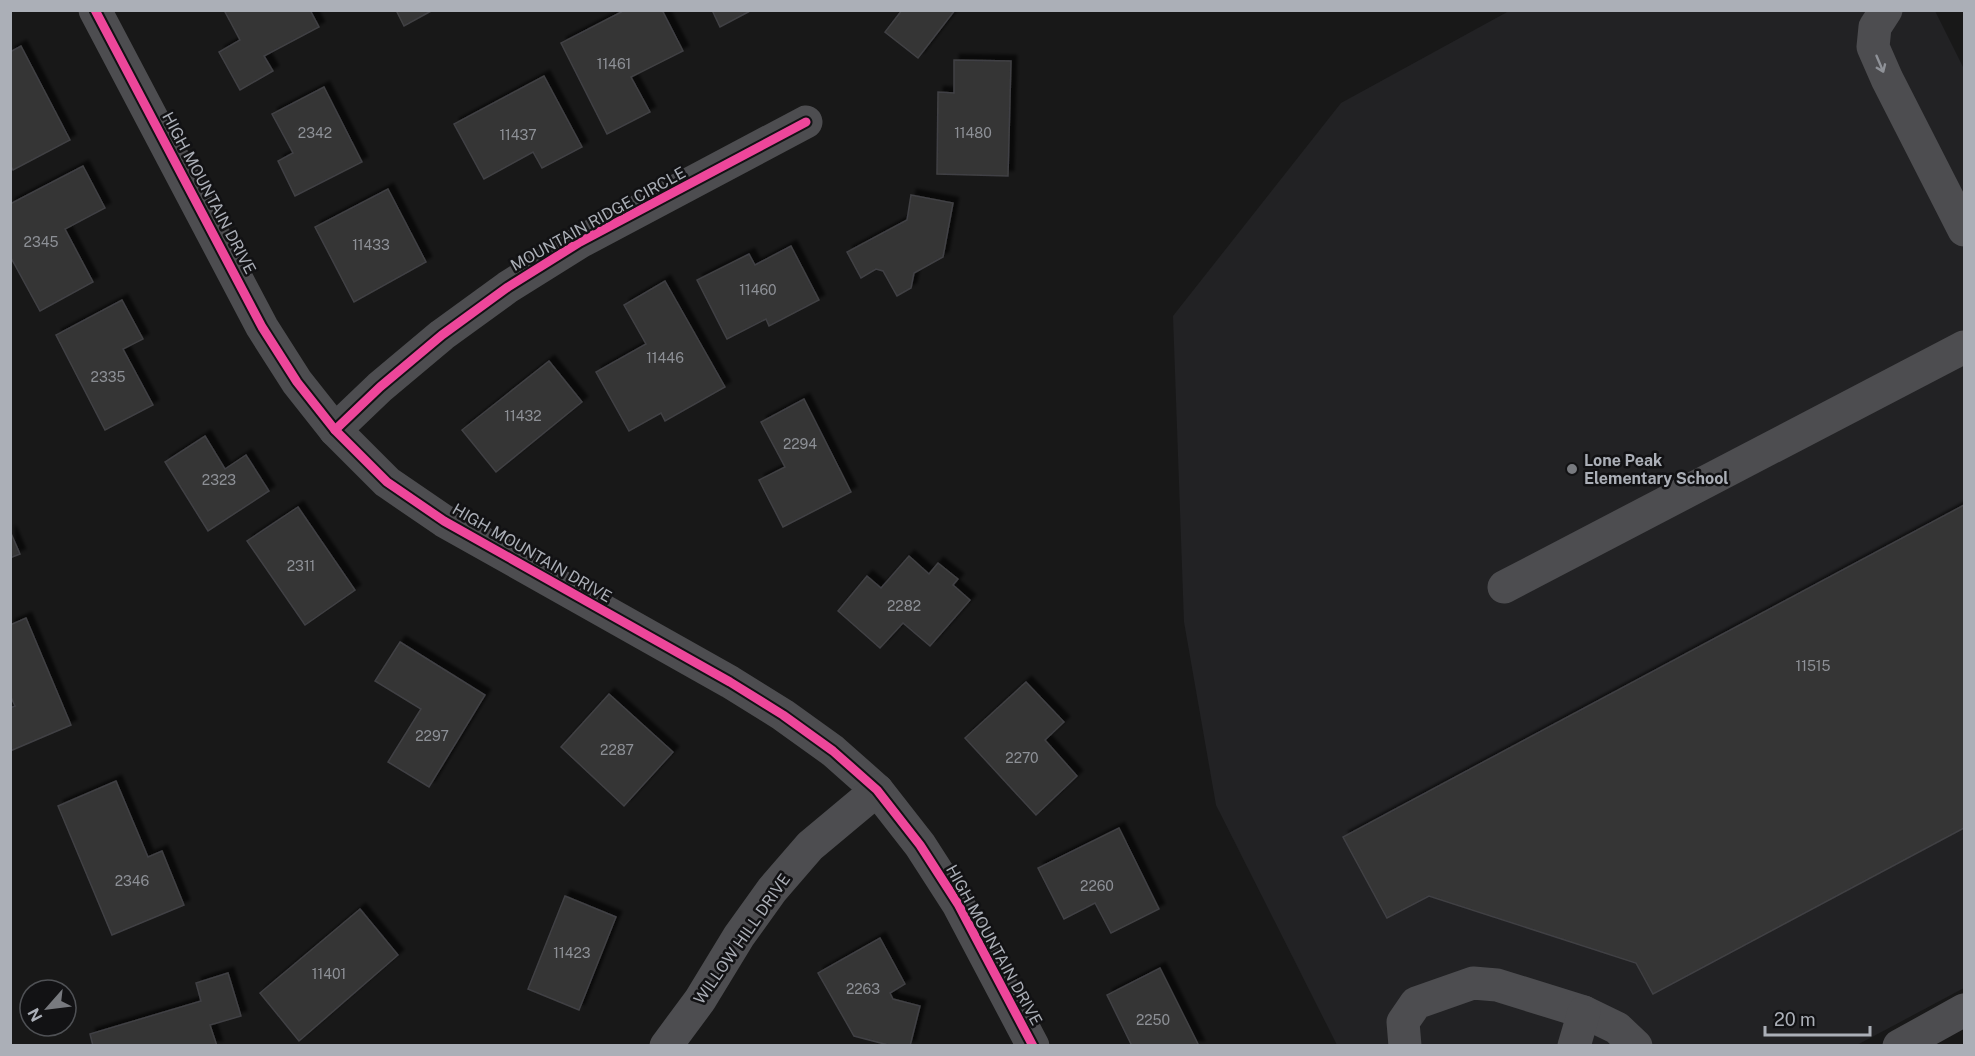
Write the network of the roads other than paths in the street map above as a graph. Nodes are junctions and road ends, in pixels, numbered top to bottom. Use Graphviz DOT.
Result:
graph roads {
  1 [pos="95,10"];
  2 [pos="1886,10"];
  3 [pos="806,122"];
  4 [pos="1965,230"];
  5 [pos="1965,347"];
  6 [pos="335,430"];
  7 [pos="1504,587"];
  8 [pos="877,790"];
  9 [pos="1965,1010"];
  10 [pos="1584,1012"];
  11 [pos="666,1046"];
  12 [pos="1033,1046"];
  13 [pos="1405,1046"];
  14 [pos="1574,1046"];
  15 [pos="1636,1046"];
  16 [pos="1899,1046"];
  1 -- 6 [label="street, HIGH MOUNTAIN DRIVE"];
  2 -- 4 [label="street, one-way"];
  3 -- 6 [label="street, MOUNTAIN RIDGE CIRCLE"];
  5 -- 7 [label="street"];
  6 -- 8 [label="street, HIGH MOUNTAIN DRIVE"];
  8 -- 11 [label="street, WILLOW HILL DRIVE"];
  8 -- 12 [label="street, HIGH MOUNTAIN DRIVE"];
  9 -- 16 [label="street"];
  10 -- 13 [label="street"];
  10 -- 14 [label="street"];
  10 -- 15 [label="street"];
}
